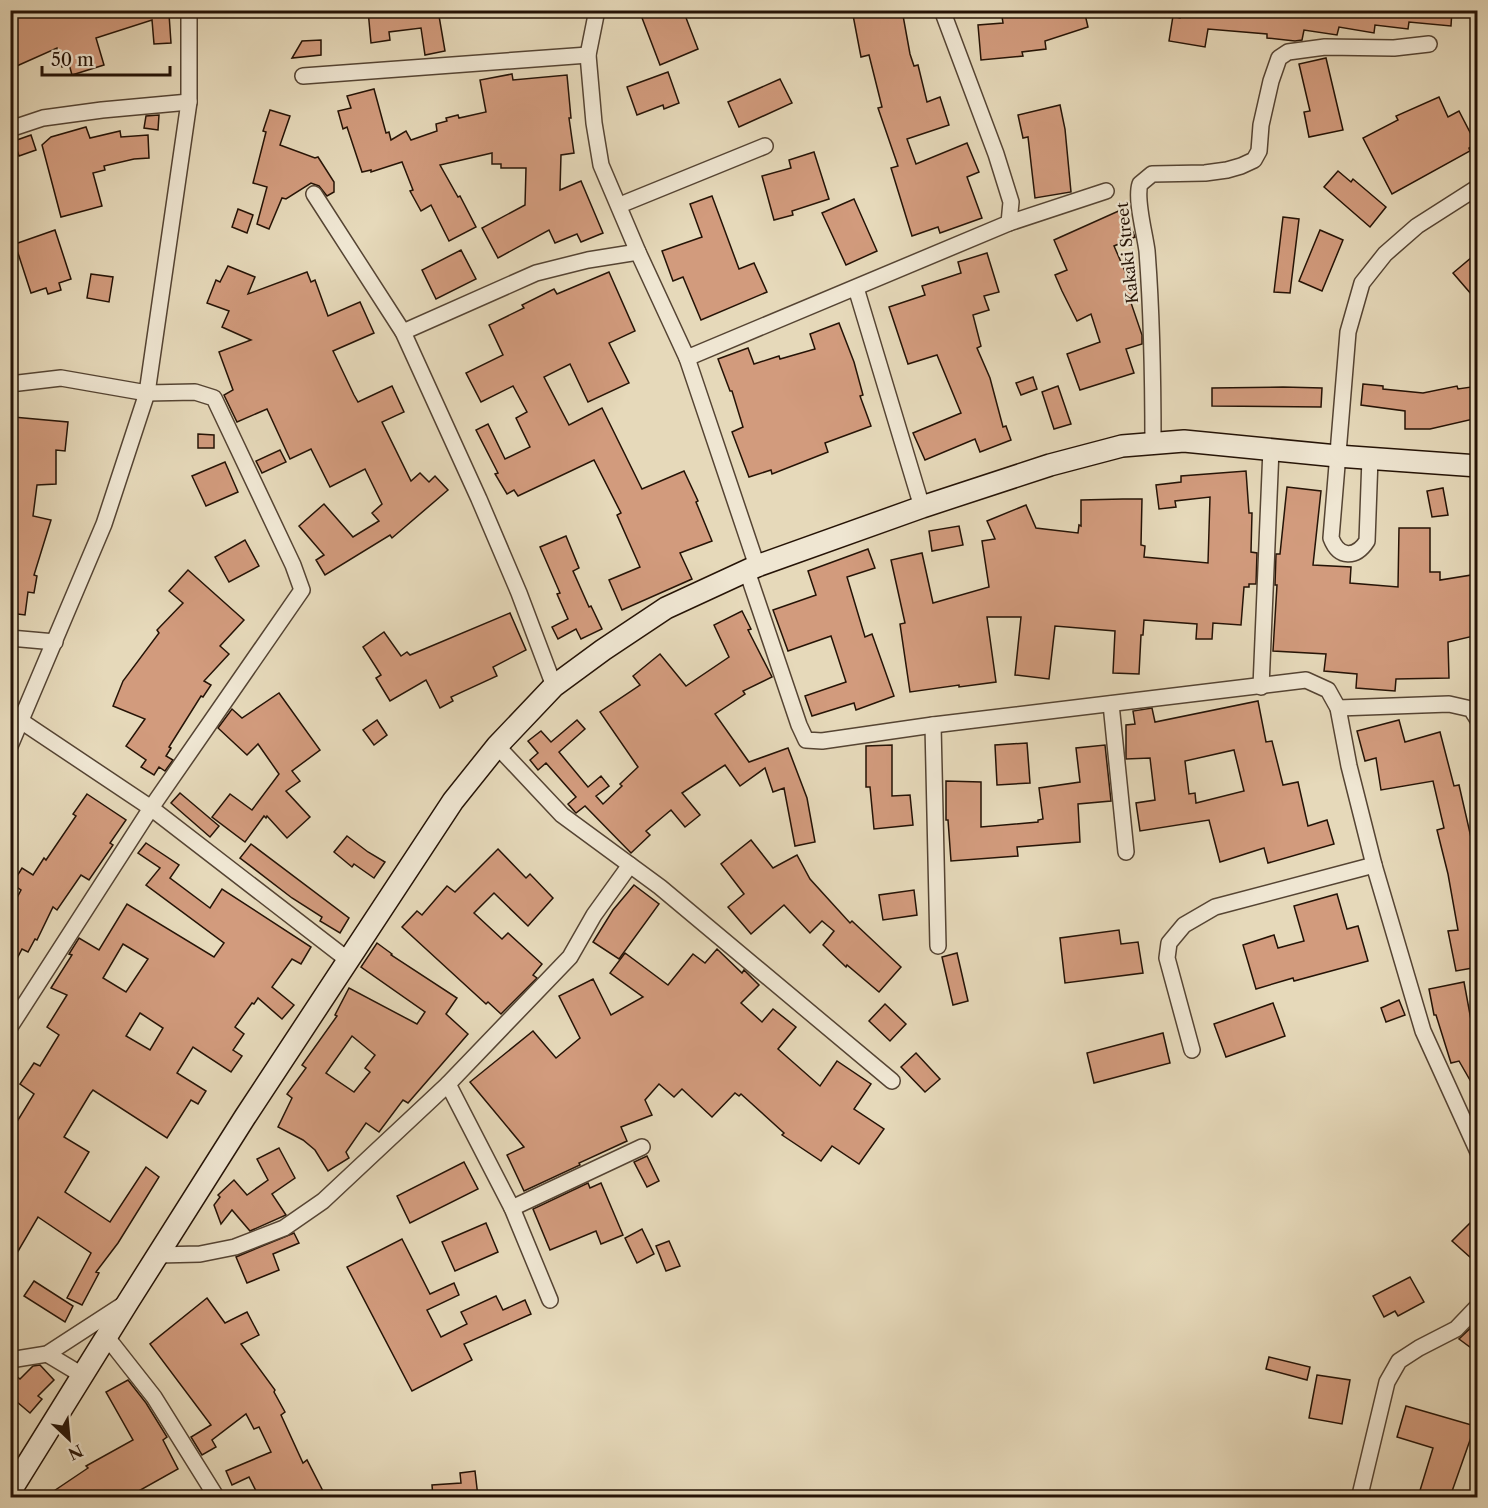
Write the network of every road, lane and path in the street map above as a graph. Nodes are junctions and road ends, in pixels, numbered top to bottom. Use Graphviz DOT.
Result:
graph roads {
  1 [pos="189,10"];
  2 [pos="597,10"];
  3 [pos="942,10"];
  4 [pos="1429,44"];
  5 [pos="588,55"];
  6 [pos="303,76"];
  7 [pos="189,102"];
  8 [pos="10,129"];
  9 [pos="765,146"];
  10 [pos="1478,187"];
  11 [pos="1106,192"];
  12 [pos="314,194"];
  13 [pos="620,205"];
  14 [pos="1009,223"];
  15 [pos="638,252"];
  16 [pos="856,288"];
  17 [pos="403,332"];
  18 [pos="687,358"];
  19 [pos="10,384"];
  20 [pos="147,393"];
  21 [pos="1153,444"];
  22 [pos="1271,449"];
  23 [pos="1337,456"];
  24 [pos="1370,458"];
  25 [pos="1478,466"];
  26 [pos="922,507"];
  27 [pos="752,568"];
  28 [pos="10,638"];
  29 [pos="55,642"];
  30 [pos="554,686"];
  31 [pos="1261,687"];
  32 [pos="1111,704"];
  33 [pos="1338,708"];
  34 [pos="1478,720"];
  35 [pos="21,721"];
  36 [pos="933,725"];
  37 [pos="10,746"];
  38 [pos="497,746"];
  39 [pos="151,808"];
  40 [pos="1125,852"];
  41 [pos="630,865"];
  42 [pos="1374,866"];
  43 [pos="938,946"];
  44 [pos="348,960"];
  45 [pos="10,1026"];
  46 [pos="1192,1050"];
  47 [pos="892,1081"];
  48 [pos="448,1084"];
  49 [pos="642,1148"];
  50 [pos="1478,1152"];
  51 [pos="512,1208"];
  52 [pos="158,1255"];
  53 [pos="550,1300"];
  54 [pos="128,1302"];
  55 [pos="1478,1306"];
  56 [pos="106,1336"];
  57 [pos="47,1353"];
  58 [pos="10,1360"];
  59 [pos="82,1375"];
  60 [pos="10,1492"];
  61 [pos="1360,1495"];
  62 [pos="217,1497"];
  1 -- 7 [label="street"];
  2 -- 5 [label="street"];
  3 -- 14 [label="street"];
  4 -- 21 [label="street, Kakaki Street"];
  5 -- 6 [label="street"];
  5 -- 13 [label="street"];
  7 -- 8 [label="street"];
  7 -- 20 [label="street"];
  9 -- 13 [label="street"];
  10 -- 23 [label="street"];
  11 -- 14 [label="street"];
  12 -- 17 [label="street"];
  13 -- 15 [label="street"];
  14 -- 16 [label="street"];
  15 -- 17 [label="street"];
  15 -- 18 [label="street"];
  16 -- 18 [label="street"];
  16 -- 26 [label="street"];
  17 -- 30 [label="street"];
  18 -- 27 [label="street"];
  19 -- 20 [label="street"];
  20 -- 29 [label="street"];
  20 -- 39 [label="street"];
  21 -- 22 [label="street"];
  21 -- 26 [label="street"];
  22 -- 23 [label="street"];
  22 -- 31 [label="street"];
  23 -- 24 [label="street"];
  23 -- 24 [label="street"];
  24 -- 25 [label="street"];
  26 -- 27 [label="street"];
  27 -- 30 [label="street"];
  27 -- 36 [label="street"];
  28 -- 29 [label="street"];
  29 -- 35 [label="street"];
  30 -- 38 [label="street"];
  31 -- 32 [label="street"];
  31 -- 33 [label="street"];
  32 -- 36 [label="street"];
  32 -- 40 [label="street"];
  33 -- 34 [label="street"];
  33 -- 42 [label="street"];
  35 -- 37 [label="street"];
  35 -- 39 [label="street"];
  36 -- 43 [label="street"];
  38 -- 41 [label="street"];
  38 -- 44 [label="street"];
  39 -- 44 [label="street"];
  39 -- 45 [label="street"];
  41 -- 47 [label="street"];
  41 -- 48 [label="street"];
  42 -- 46 [label="street"];
  42 -- 50 [label="street"];
  44 -- 52 [label="street"];
  48 -- 51 [label="street"];
  48 -- 52 [label="street"];
  49 -- 51 [label="street"];
  51 -- 53 [label="street"];
  52 -- 54 [label="street"];
  54 -- 56 [label="street"];
  54 -- 57 [label="street"];
  55 -- 61 [label="street"];
  56 -- 59 [label="street"];
  56 -- 62 [label="street"];
  57 -- 58 [label="street"];
  57 -- 59 [label="street"];
  59 -- 60 [label="street"];
}
